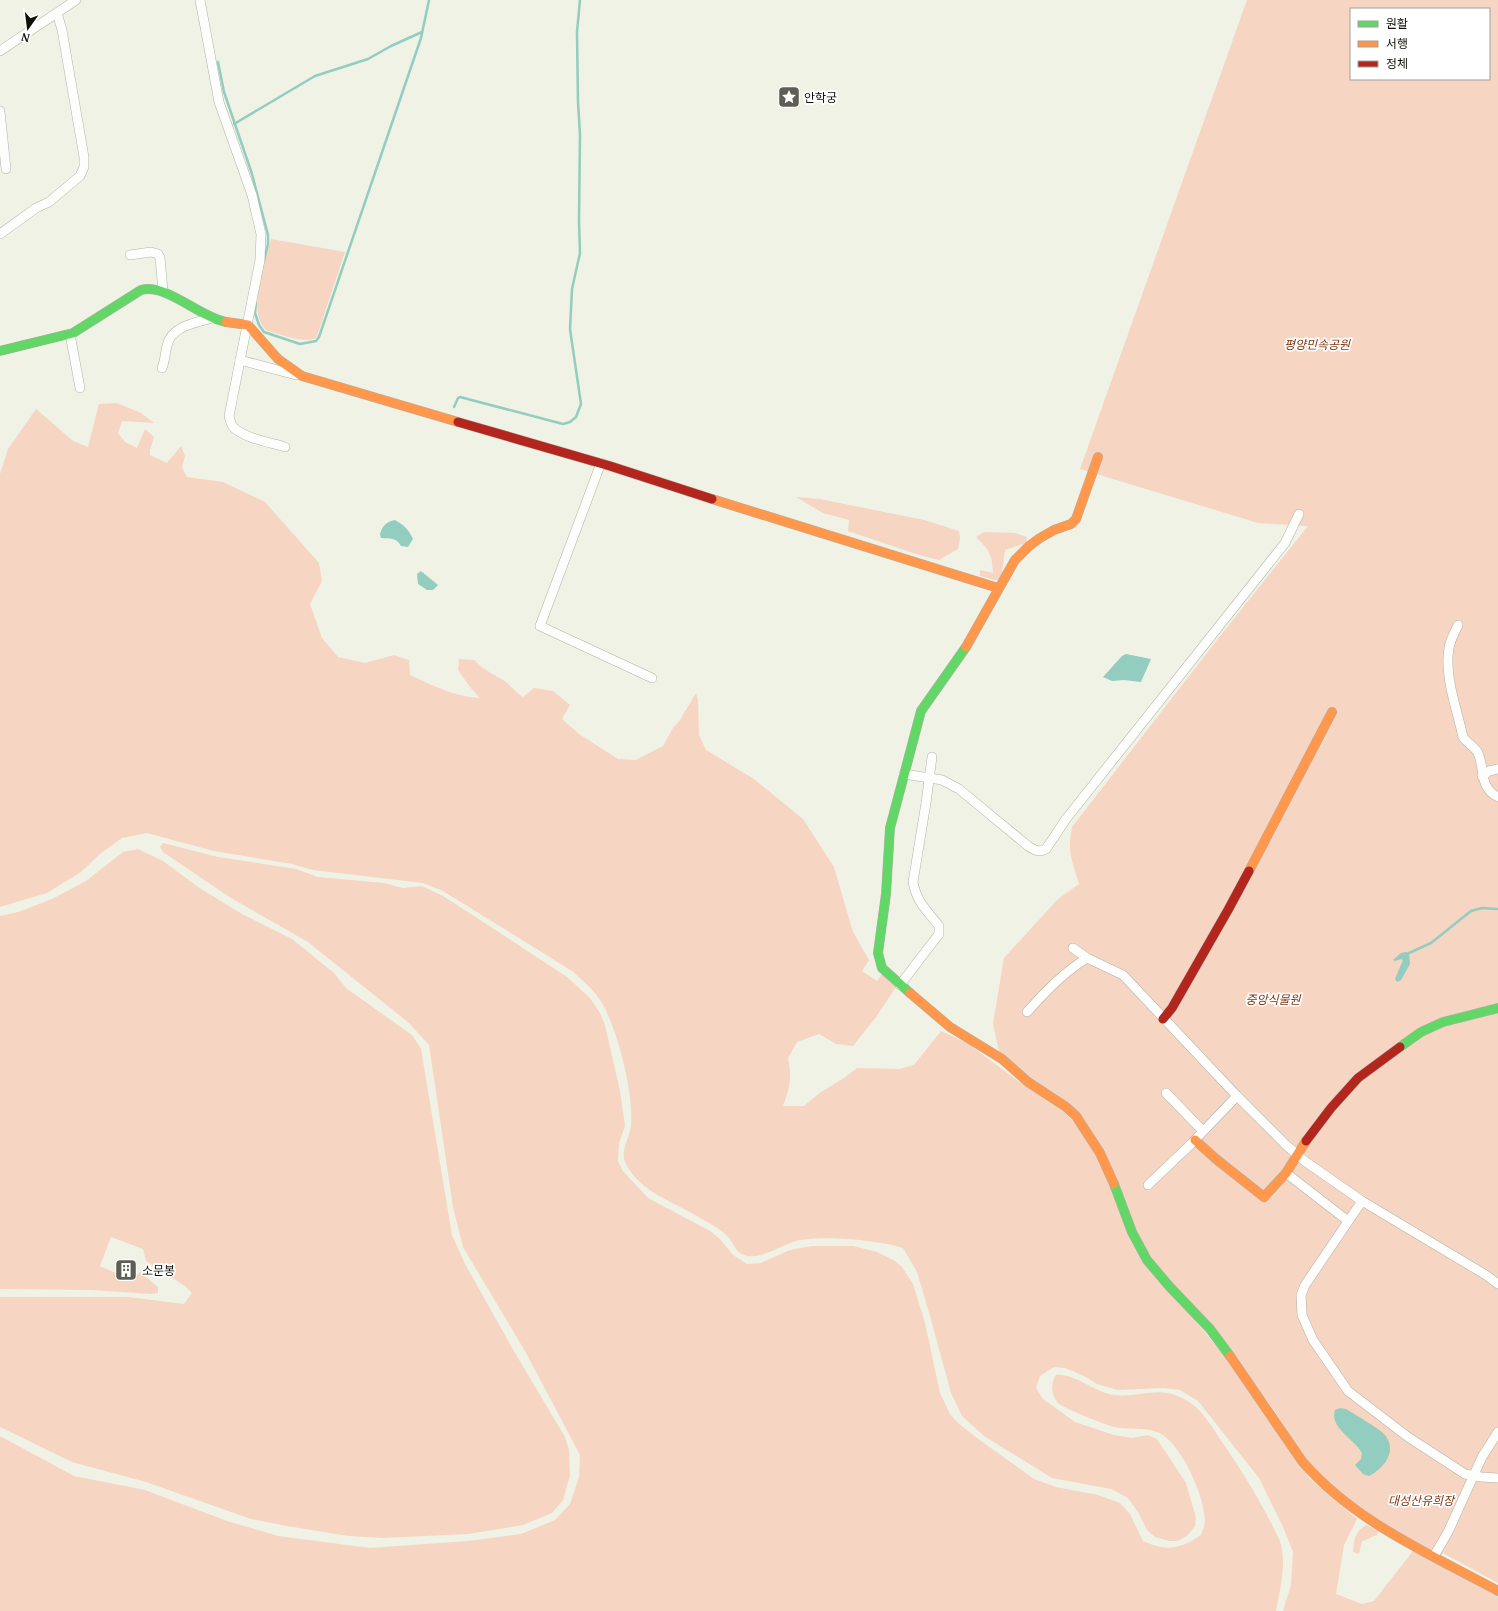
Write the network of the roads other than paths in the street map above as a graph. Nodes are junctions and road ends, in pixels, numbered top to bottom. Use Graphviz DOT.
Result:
graph roads {
  1 [pos="76,0"];
  2 [pos="200,0"];
  3 [pos="57,13"];
  4 [pos="0,51"];
  5 [pos="0,112"];
  6 [pos="6,169"];
  7 [pos="0,234"];
  8 [pos="130,255"];
  9 [pos="163,291"];
  10 [pos="212,318"];
  11 [pos="248,325"];
  12 [pos="70,334"];
  13 [pos="0,351"];
  14 [pos="240,360"];
  15 [pos="162,368"];
  16 [pos="302,376"];
  17 [pos="80,388"];
  18 [pos="285,447"];
  19 [pos="1098,456"];
  20 [pos="601,463"];
  21 [pos="1299,514"];
  22 [pos="998,588"];
  23 [pos="1458,625"];
  24 [pos="652,678"];
  25 [pos="1332,712"];
  26 [pos="932,757"];
  27 [pos="1498,769"];
  28 [pos="904,774"];
  29 [pos="1482,776"];
  30 [pos="929,778"];
  31 [pos="1498,797"];
  32 [pos="1074,948"];
  33 [pos="1088,958"];
  34 [pos="900,985"];
  35 [pos="1498,1008"];
  36 [pos="1027,1012"];
  37 [pos="1163,1020"];
  38 [pos="1166,1093"];
  39 [pos="1237,1096"];
  40 [pos="1203,1131"];
  41 [pos="1195,1140"];
  42 [pos="1297,1155"];
  43 [pos="1286,1173"];
  44 [pos="1148,1185"];
  45 [pos="1362,1201"];
  46 [pos="1348,1221"];
  47 [pos="1498,1284"];
  48 [pos="1498,1432"];
  49 [pos="1472,1476"];
  50 [pos="1498,1478"];
  51 [pos="1434,1556"];
  52 [pos="1498,1591"];
  1 -- 3 [label="street"];
  2 -- 11 [label="street"];
  3 -- 4 [label="street"];
  3 -- 7 [label="street"];
  5 -- 6 [label="street"];
  8 -- 9 [label="street"];
  9 -- 10 [label="street"];
  9 -- 12 [label="street"];
  10 -- 11 [label="street"];
  10 -- 15 [label="street"];
  11 -- 14 [label="street"];
  11 -- 16 [label="street"];
  12 -- 13 [label="street"];
  12 -- 17 [label="street"];
  14 -- 16 [label="street"];
  14 -- 18 [label="street"];
  16 -- 20 [label="street"];
  19 -- 22 [label="street"];
  20 -- 22 [label="street"];
  20 -- 24 [label="street"];
  21 -- 30 [label="street"];
  22 -- 28 [label="street"];
  23 -- 29 [label="street"];
  25 -- 37 [label="street"];
  26 -- 30 [label="street"];
  27 -- 29 [label="street"];
  28 -- 30 [label="street"];
  28 -- 34 [label="street"];
  29 -- 31 [label="street"];
  30 -- 34 [label="street"];
  32 -- 33 [label="street"];
  33 -- 36 [label="street"];
  33 -- 37 [label="street"];
  34 -- 51 [label="street"];
  35 -- 42 [label="street"];
  37 -- 39 [label="street"];
  38 -- 40 [label="street"];
  39 -- 40 [label="street"];
  39 -- 42 [label="street"];
  40 -- 41 [label="street"];
  41 -- 43 [label="street"];
  41 -- 44 [label="street"];
  42 -- 43 [label="street"];
  42 -- 45 [label="street"];
  43 -- 46 [label="street"];
  45 -- 46 [label="street"];
  45 -- 47 [label="street"];
  46 -- 49 [label="street"];
  48 -- 49 [label="street"];
  49 -- 50 [label="street"];
  49 -- 51 [label="street"];
  51 -- 52 [label="street"];
}
